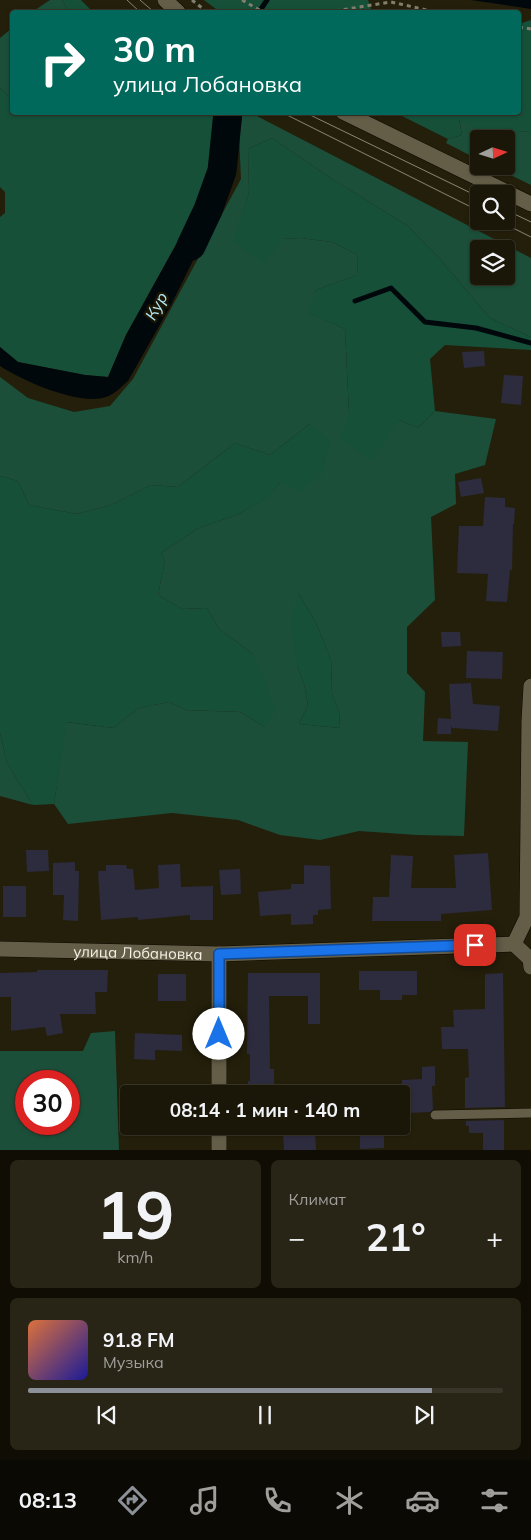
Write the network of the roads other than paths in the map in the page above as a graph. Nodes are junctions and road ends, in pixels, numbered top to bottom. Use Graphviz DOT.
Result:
graph roads {
  1 [pos="349,115"];
  2 [pos="531,204"];
  3 [pos="531,686"];
  4 [pos="514,944"];
  5 [pos="0,949"];
  6 [pos="219,954"];
  7 [pos="531,967"];
  8 [pos="219,1085"];
  9 [pos="531,1113"];
  10 [pos="435,1115"];
  11 [pos="219,1135"];
  12 [pos="219,1150"];
  1 -- 2 [label="street"];
  3 -- 4 [label="street"];
  4 -- 6 [label="street, улица Лобановка"];
  4 -- 7 [label="street"];
  5 -- 6 [label="street, улица Лобановка"];
  6 -- 8 [label="street"];
  9 -- 10 [label="lane"];
  11 -- 12 [label="street"];
}
